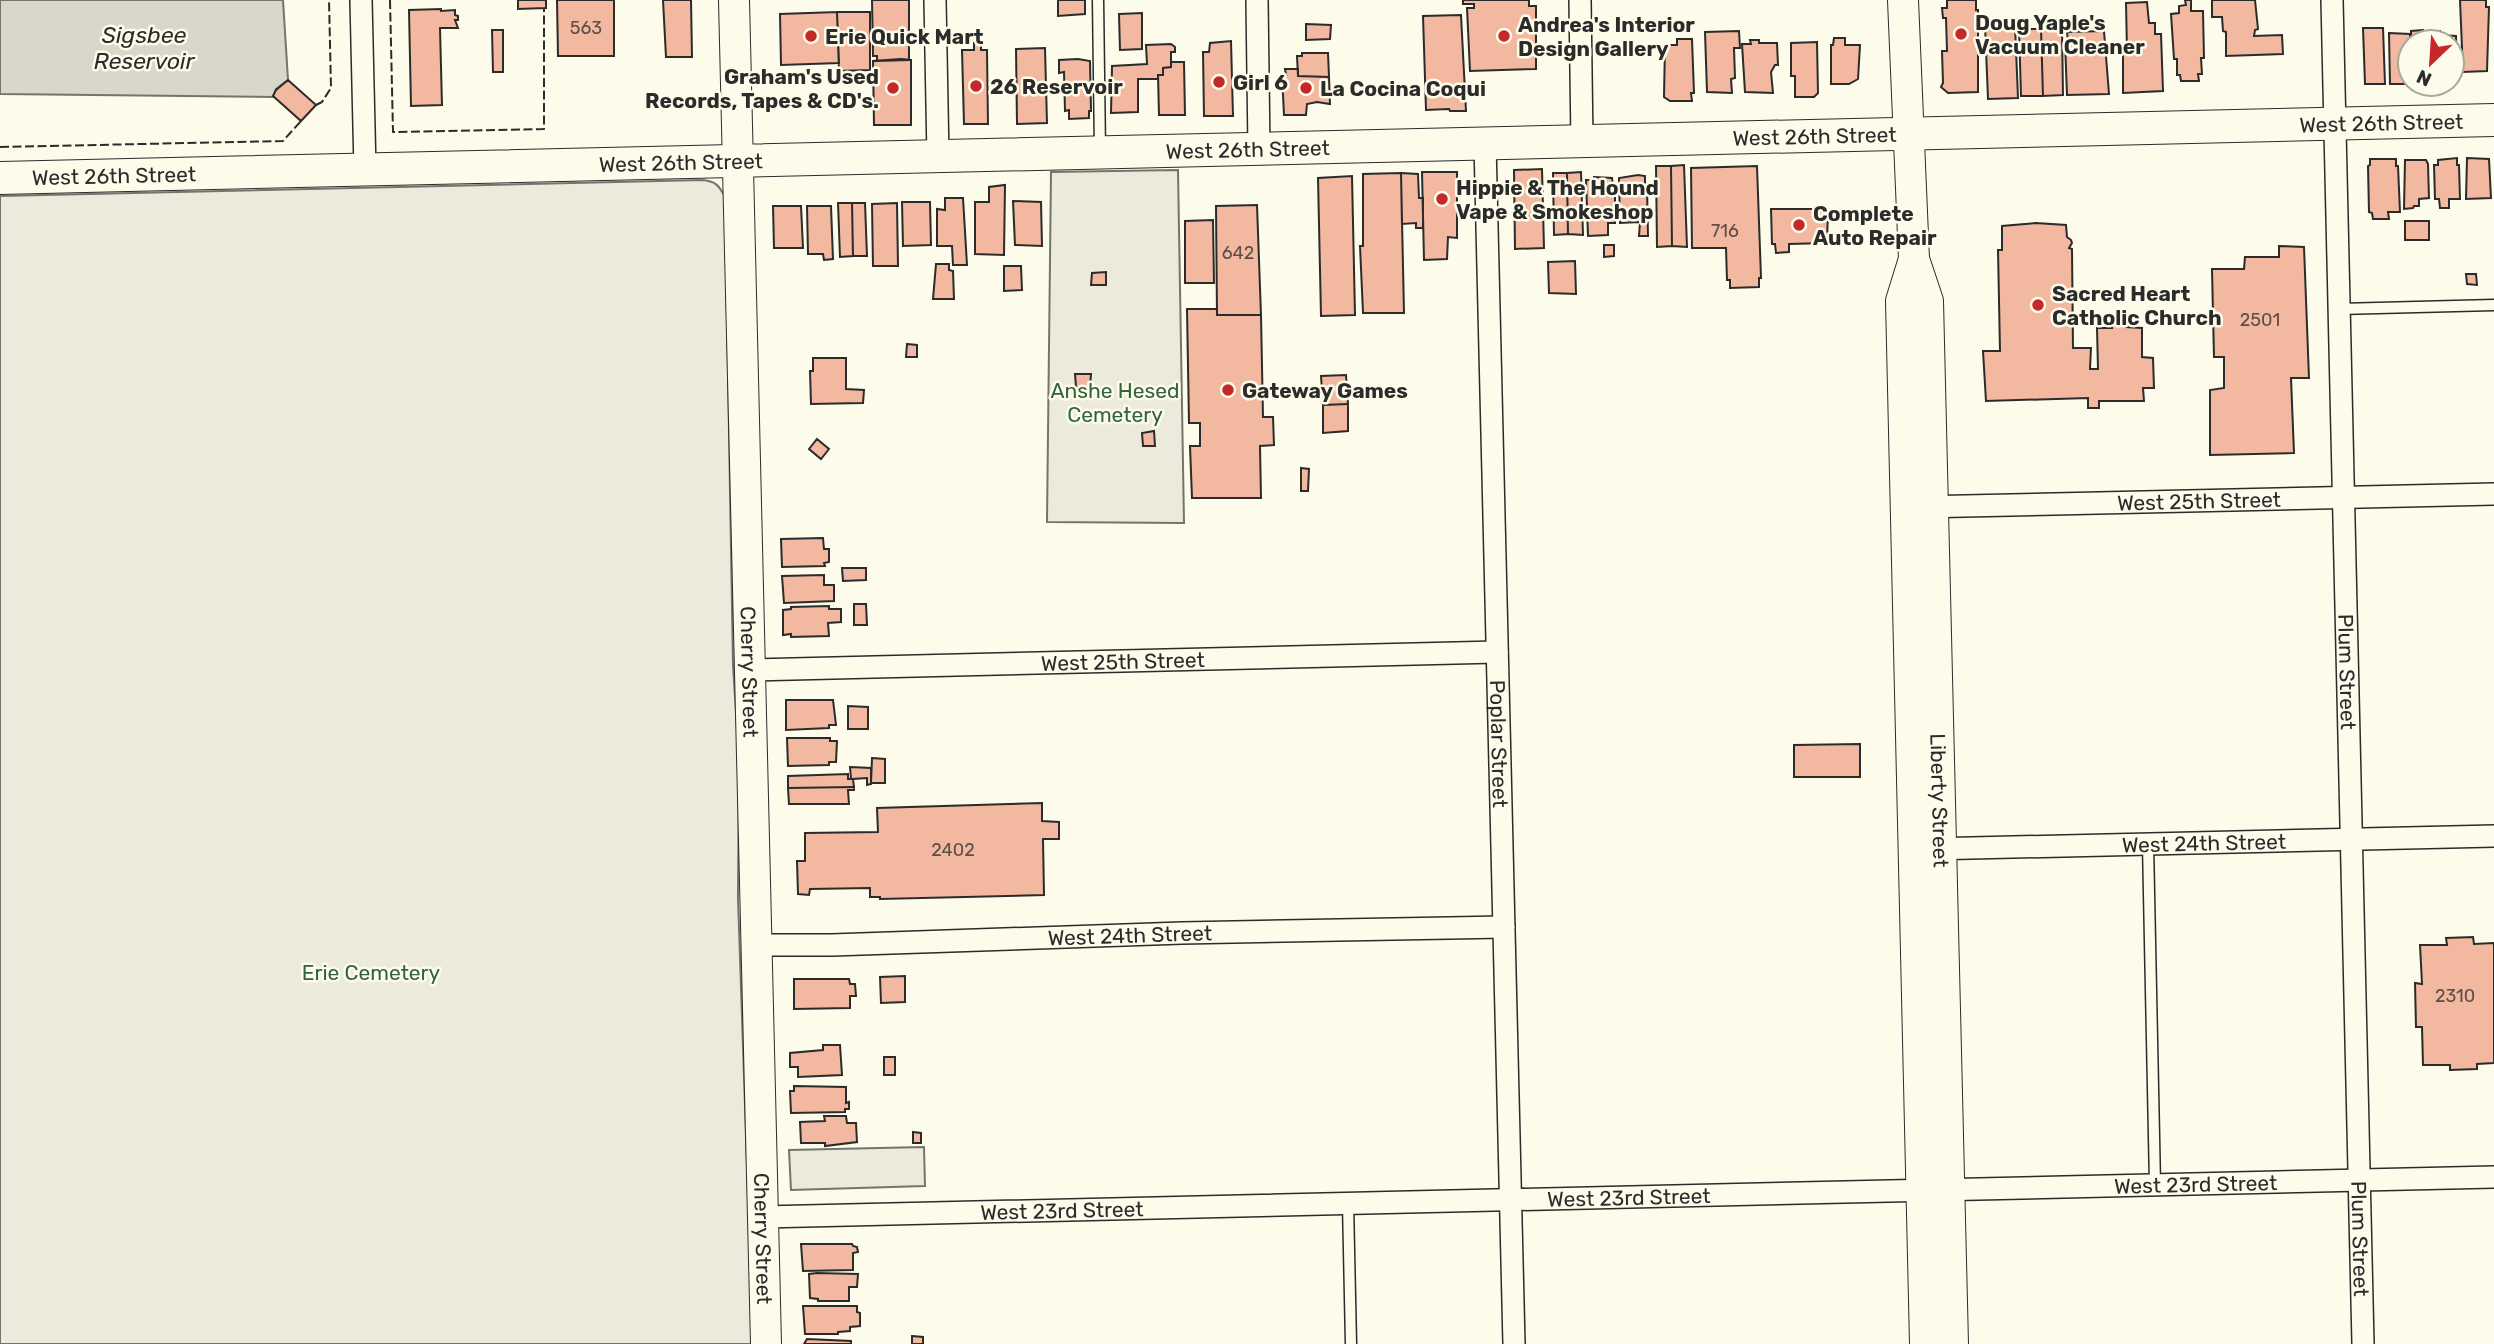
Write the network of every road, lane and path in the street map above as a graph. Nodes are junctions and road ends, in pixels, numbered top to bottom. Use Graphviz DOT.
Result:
graph roads {
  1 [pos="361,0"];
  2 [pos="734,0"];
  3 [pos="935,0"];
  4 [pos="1098,0"];
  5 [pos="1257,0"];
  6 [pos="1580,0"];
  7 [pos="1903,0"];
  8 [pos="2332,0"];
  9 [pos="2494,120"];
  10 [pos="2334,123"];
  11 [pos="1909,134"];
  12 [pos="1582,142"];
  13 [pos="1485,144"];
  14 [pos="1259,149"];
  15 [pos="1100,153"];
  16 [pos="938,157"];
  17 [pos="738,162"];
  18 [pos="365,170"];
  19 [pos="0,178"];
  20 [pos="2494,305"];
  21 [pos="2339,309"];
  22 [pos="2494,494"];
  23 [pos="2343,497"];
  24 [pos="1919,507"];
  25 [pos="1497,652"];
  26 [pos="750,670"];
  27 [pos="2494,836"];
  28 [pos="2351,839"];
  29 [pos="2148,844"];
  30 [pos="1928,849"];
  31 [pos="1504,926"];
  32 [pos="757,945"];
  33 [pos="2494,1177"];
  34 [pos="2359,1181"];
  35 [pos="2155,1185"];
  36 [pos="1936,1190"];
  37 [pos="1510,1200"];
  38 [pos="1348,1203"];
  39 [pos="763,1217"];
  40 [pos="766,1344"];
  41 [pos="1351,1344"];
  42 [pos="1514,1344"];
  43 [pos="1925,1344"];
  44 [pos="1953,1344"];
  45 [pos="2363,1344"];
  1 -- 18 [label="street"];
  2 -- 17 [label="street, Cherry Street"];
  3 -- 16 [label="street"];
  4 -- 15 [label="lane"];
  5 -- 14 [label="street"];
  6 -- 12 [label="street"];
  7 -- 11 [label="street, Liberty Street"];
  8 -- 10 [label="street, Plum Street"];
  9 -- 10 [label="main road, West 26th Street"];
  10 -- 11 [label="main road, West 26th Street"];
  10 -- 21 [label="street, Plum Street"];
  11 -- 12 [label="main road, West 26th Street"];
  11 -- 24 [label="street, Liberty Street"];
  12 -- 13 [label="main road, West 26th Street"];
  13 -- 14 [label="main road, West 26th Street"];
  13 -- 25 [label="street, Poplar Street"];
  14 -- 15 [label="main road, West 26th Street"];
  15 -- 16 [label="main road, West 26th Street"];
  16 -- 17 [label="main road, West 26th Street"];
  17 -- 18 [label="main road, West 26th Street"];
  17 -- 26 [label="street, Cherry Street"];
  18 -- 19 [label="main road, West 26th Street"];
  20 -- 21 [label="lane"];
  21 -- 23 [label="street, Plum Street"];
  22 -- 23 [label="street, West 25th Street"];
  23 -- 24 [label="street, West 25th Street"];
  23 -- 28 [label="street, Plum Street"];
  24 -- 30 [label="street, Liberty Street"];
  25 -- 26 [label="street, West 25th Street"];
  25 -- 31 [label="street, Poplar Street"];
  26 -- 32 [label="street, Cherry Street"];
  27 -- 28 [label="street, West 24th Street"];
  28 -- 29 [label="street, West 24th Street"];
  28 -- 34 [label="street, Plum Street"];
  29 -- 30 [label="street, West 24th Street"];
  29 -- 35 [label="lane"];
  30 -- 36 [label="street, Liberty Street"];
  31 -- 32 [label="street, West 24th Street"];
  31 -- 37 [label="street, Poplar Street"];
  32 -- 39 [label="street, Cherry Street"];
  33 -- 34 [label="street, West 23rd Street"];
  34 -- 35 [label="street, West 23rd Street"];
  34 -- 45 [label="street, Plum Street"];
  35 -- 36 [label="street, West 23rd Street"];
  36 -- 37 [label="street, West 23rd Street"];
  36 -- 43 [label="street, Liberty Street"];
  36 -- 44 [label="street, Liberty Street"];
  37 -- 38 [label="street, West 23rd Street"];
  37 -- 42 [label="street, Poplar Street"];
  38 -- 39 [label="street, West 23rd Street"];
  38 -- 41 [label="lane"];
  39 -- 40 [label="street, Cherry Street"];
}
